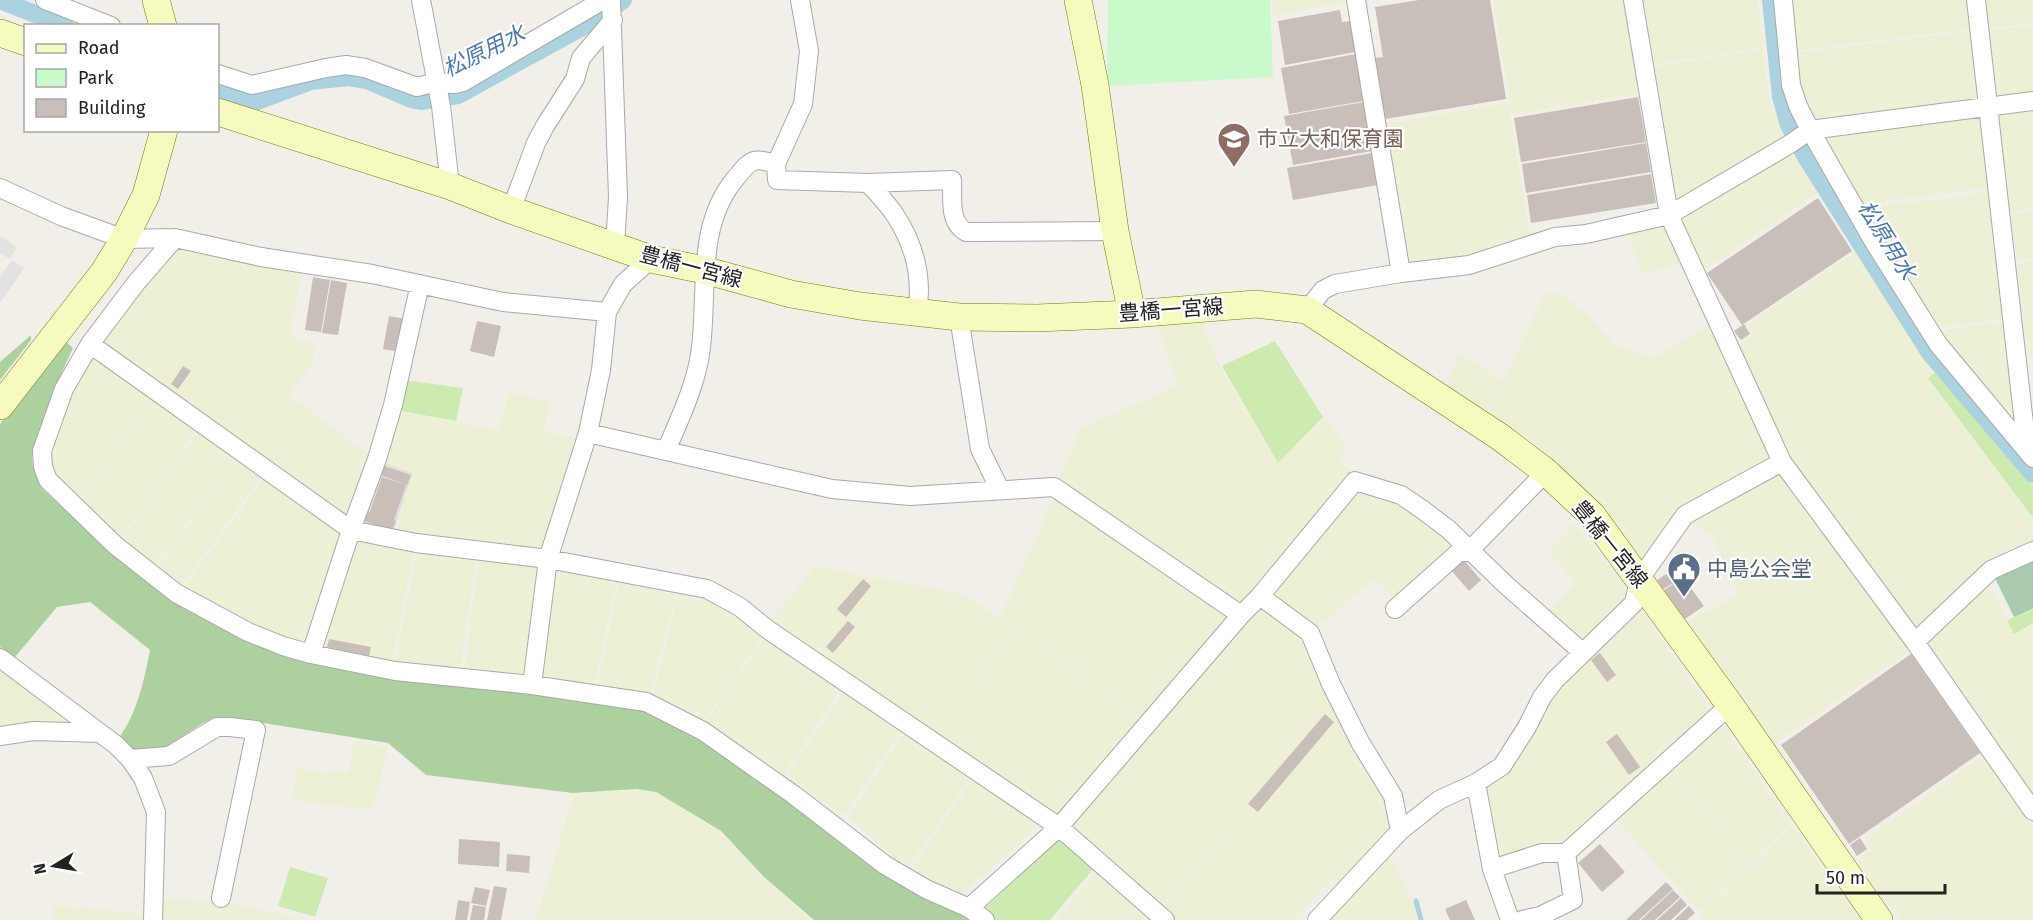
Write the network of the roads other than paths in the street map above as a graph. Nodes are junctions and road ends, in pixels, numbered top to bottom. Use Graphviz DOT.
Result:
graph roads {
  1 [pos="45,0"];
  2 [pos="156,0"];
  3 [pos="421,0"];
  4 [pos="603,0"];
  5 [pos="800,0"];
  6 [pos="1078,0"];
  7 [pos="1356,0"];
  8 [pos="1633,0"];
  9 [pos="1783,0"];
  10 [pos="1976,0"];
  11 [pos="612,13"];
  12 [pos="106,24"];
  13 [pos="163,24"];
  14 [pos="0,33"];
  15 [pos="24,41"];
  16 [pos="219,74"];
  17 [pos="438,93"];
  18 [pos="2033,101"];
  19 [pos="1989,106"];
  20 [pos="219,112"];
  21 [pos="1809,130"];
  22 [pos="163,132"];
  23 [pos="776,164"];
  24 [pos="868,183"];
  25 [pos="450,186"];
  26 [pos="0,188"];
  27 [pos="511,210"];
  28 [pos="1669,215"];
  29 [pos="1115,231"];
  30 [pos="124,238"];
  31 [pos="175,238"];
  32 [pos="615,246"];
  33 [pos="651,259"];
  34 [pos="704,270"];
  35 [pos="1401,273"];
  36 [pos="420,284"];
  37 [pos="1307,310"];
  38 [pos="607,312"];
  39 [pos="917,312"];
  40 [pos="1132,314"];
  41 [pos="959,318"];
  42 [pos="90,344"];
  43 [pos="0,406"];
  44 [pos="588,433"];
  45 [pos="666,451"];
  46 [pos="2030,454"];
  47 [pos="1782,462"];
  48 [pos="1546,471"];
  49 [pos="1000,490"];
  50 [pos="351,530"];
  51 [pos="1469,551"];
  52 [pos="2033,551"];
  53 [pos="548,559"];
  54 [pos="1639,580"];
  55 [pos="1260,596"];
  56 [pos="1395,609"];
  57 [pos="1241,615"];
  58 [pos="1915,642"];
  59 [pos="1582,652"];
  60 [pos="311,654"];
  61 [pos="0,658"];
  62 [pos="532,686"];
  63 [pos="1730,705"];
  64 [pos="100,733"];
  65 [pos="0,736"];
  66 [pos="130,759"];
  67 [pos="1476,783"];
  68 [pos="2033,811"];
  69 [pos="1059,827"];
  70 [pos="1400,831"];
  71 [pos="1566,853"];
  72 [pos="1492,869"];
  73 [pos="221,898"];
  74 [pos="969,908"];
  75 [pos="153,920"];
  76 [pos="985,920"];
  77 [pos="1165,920"];
  78 [pos="1317,920"];
  79 [pos="1510,920"];
  80 [pos="1522,920"];
  81 [pos="1879,920"];
  1 -- 12 [label="street"];
  2 -- 13 [label="main road"];
  3 -- 17 [label="street"];
  4 -- 17 [label="street"];
  5 -- 23 [label="street"];
  6 -- 29 [label="main road"];
  7 -- 35 [label="street"];
  8 -- 28 [label="street"];
  9 -- 21 [label="street"];
  10 -- 19 [label="street"];
  11 -- 27 [label="street"];
  11 -- 32 [label="street"];
  14 -- 15 [label="main road"];
  16 -- 17 [label="street"];
  17 -- 25 [label="street"];
  18 -- 19 [label="street"];
  19 -- 21 [label="street"];
  19 -- 46 [label="street"];
  20 -- 25 [label="main road, 豊橋一宮線"];
  21 -- 28 [label="street"];
  21 -- 46 [label="street"];
  22 -- 30 [label="main road"];
  23 -- 24 [label="street"];
  23 -- 34 [label="street"];
  24 -- 29 [label="street"];
  24 -- 39 [label="street"];
  25 -- 27 [label="main road, 豊橋一宮線"];
  26 -- 30 [label="street"];
  27 -- 32 [label="main road, 豊橋一宮線"];
  28 -- 35 [label="street"];
  28 -- 47 [label="street"];
  29 -- 40 [label="main road"];
  30 -- 31 [label="street"];
  30 -- 43 [label="main road"];
  31 -- 36 [label="street"];
  31 -- 42 [label="street"];
  32 -- 33 [label="main road, 豊橋一宮線"];
  33 -- 34 [label="main road, 豊橋一宮線"];
  33 -- 38 [label="street"];
  34 -- 39 [label="main road, 豊橋一宮線"];
  34 -- 45 [label="street"];
  35 -- 37 [label="street"];
  36 -- 38 [label="street"];
  36 -- 50 [label="street"];
  37 -- 40 [label="main road, 豊橋一宮線"];
  37 -- 48 [label="main road, 豊橋一宮線"];
  38 -- 44 [label="street"];
  39 -- 41 [label="main road, 豊橋一宮線"];
  40 -- 41 [label="main road, 豊橋一宮線"];
  41 -- 49 [label="street"];
  42 -- 50 [label="street"];
  42 -- 60 [label="street"];
  44 -- 45 [label="street"];
  44 -- 53 [label="street"];
  45 -- 49 [label="street"];
  47 -- 54 [label="street"];
  47 -- 58 [label="street"];
  48 -- 51 [label="street"];
  48 -- 54 [label="main road, 豊橋一宮線"];
  49 -- 57 [label="street"];
  50 -- 53 [label="street"];
  50 -- 60 [label="street"];
  51 -- 55 [label="street"];
  51 -- 56 [label="street"];
  51 -- 59 [label="street"];
  52 -- 58 [label="street"];
  53 -- 62 [label="street"];
  53 -- 69 [label="street"];
  54 -- 59 [label="street"];
  54 -- 63 [label="main road, 豊橋一宮線"];
  55 -- 57 [label="street"];
  55 -- 70 [label="street"];
  57 -- 69 [label="street"];
  58 -- 68 [label="street"];
  59 -- 67 [label="street"];
  60 -- 62 [label="street"];
  61 -- 64 [label="street"];
  62 -- 74 [label="street"];
  63 -- 71 [label="street"];
  63 -- 81 [label="main road, 豊橋一宮線"];
  64 -- 65 [label="street"];
  64 -- 66 [label="street"];
  66 -- 73 [label="street"];
  66 -- 75 [label="street"];
  67 -- 70 [label="street"];
  67 -- 72 [label="street"];
  69 -- 74 [label="street"];
  69 -- 77 [label="street"];
  70 -- 78 [label="street"];
  71 -- 72 [label="street"];
  71 -- 80 [label="street"];
  72 -- 79 [label="street"];
  74 -- 76 [label="street"];
}
